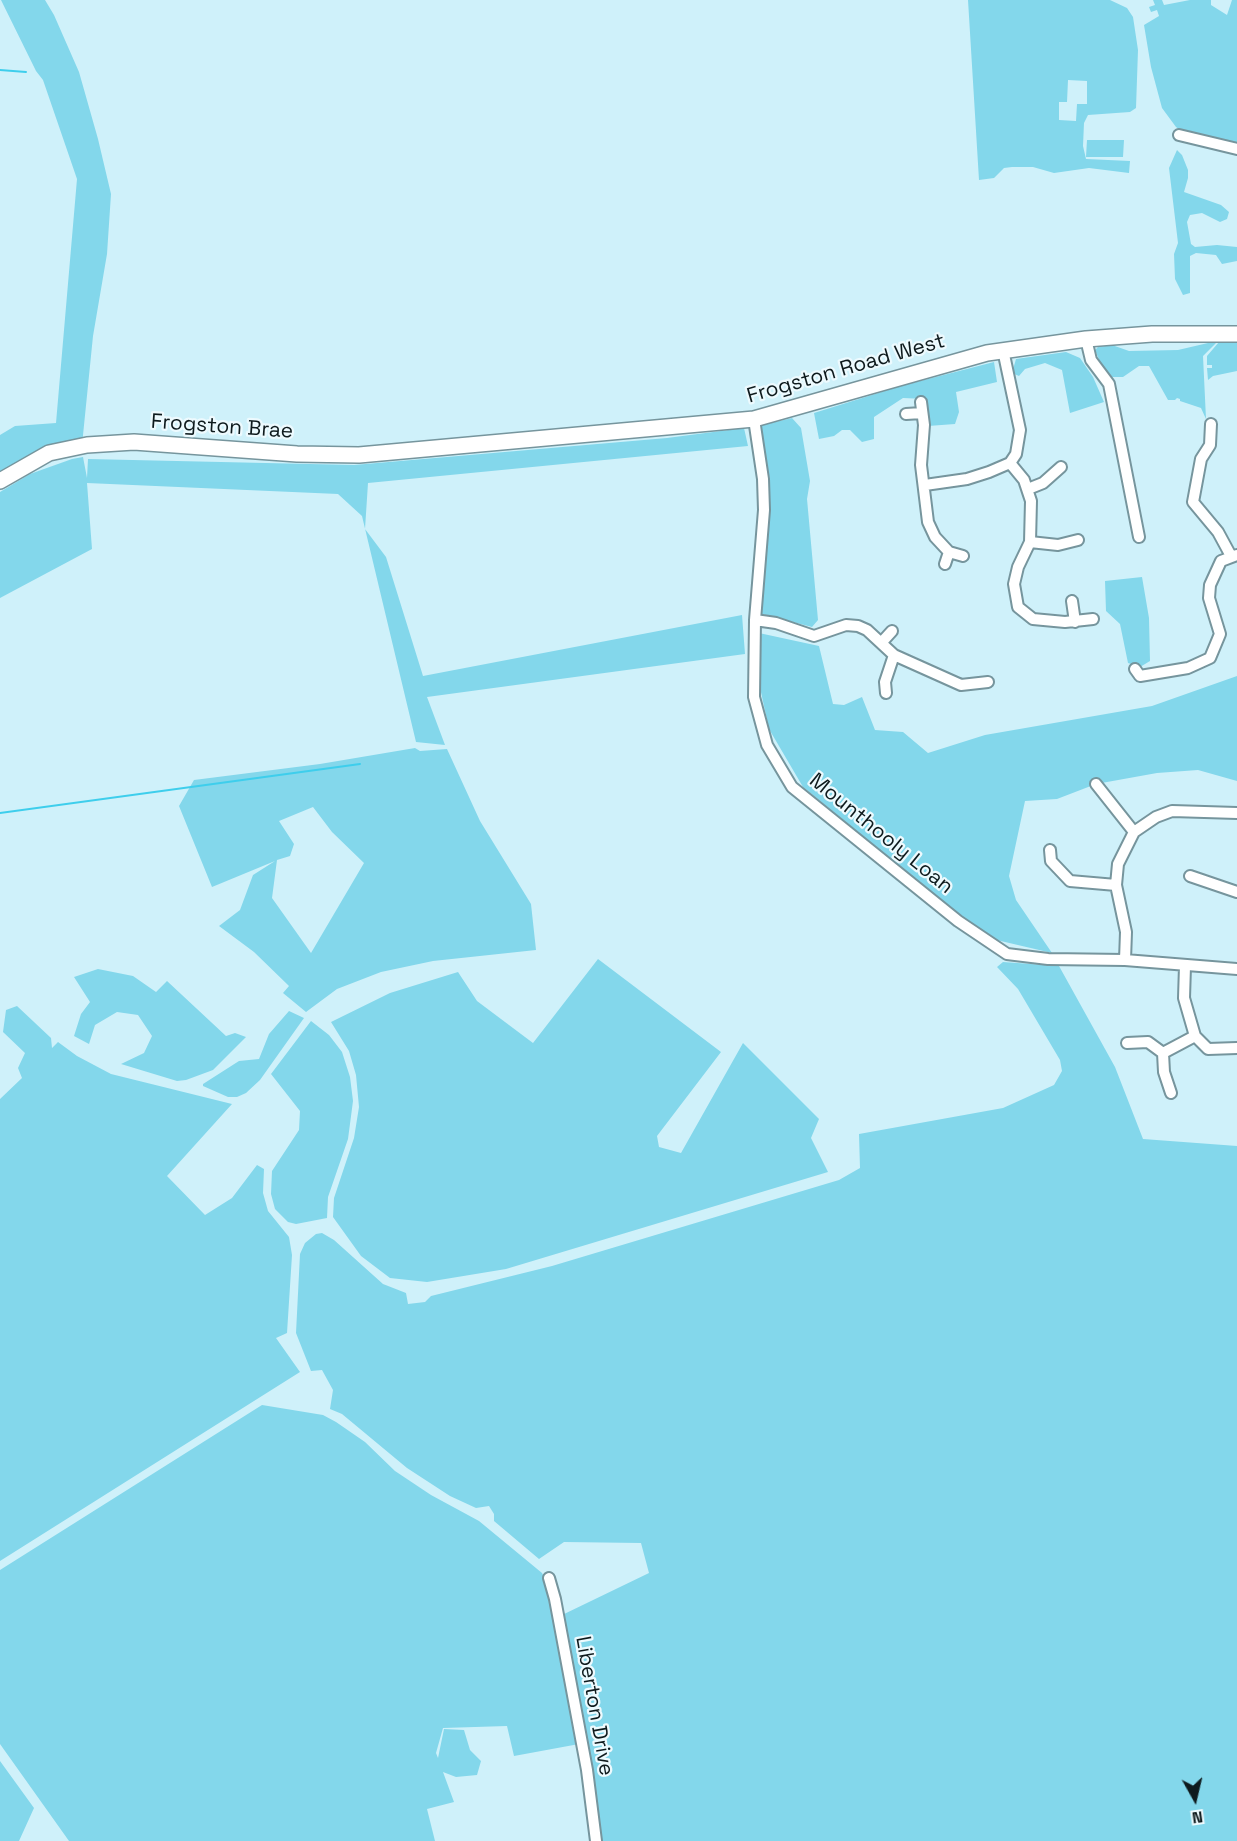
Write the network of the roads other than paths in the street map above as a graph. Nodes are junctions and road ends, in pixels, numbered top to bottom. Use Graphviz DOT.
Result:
graph roads {
  1 [pos="1179,135"];
  2 [pos="1237,149"];
  3 [pos="1237,334"];
  4 [pos="1086,339"];
  5 [pos="1003,350"];
  6 [pos="906,414"];
  7 [pos="754,419"];
  8 [pos="1211,424"];
  9 [pos="359,455"];
  10 [pos="1010,464"];
  11 [pos="1061,467"];
  12 [pos="0,481"];
  13 [pos="925,485"];
  14 [pos="1028,489"];
  15 [pos="1139,537"];
  16 [pos="1072,539"];
  17 [pos="1030,542"];
  18 [pos="949,552"];
  19 [pos="1234,555"];
  20 [pos="963,556"];
  21 [pos="945,564"];
  22 [pos="1072,601"];
  23 [pos="1093,619"];
  24 [pos="755,620"];
  25 [pos="1075,622"];
  26 [pos="892,631"];
  27 [pos="881,643"];
  28 [pos="894,655"];
  29 [pos="1135,669"];
  30 [pos="988,682"];
  31 [pos="962,685"];
  32 [pos="886,693"];
  33 [pos="958,697"];
  34 [pos="1096,784"];
  35 [pos="1237,813"];
  36 [pos="1134,832"];
  37 [pos="1050,850"];
  38 [pos="1190,876"];
  39 [pos="1116,885"];
  40 [pos="1237,892"];
  41 [pos="1125,960"];
  42 [pos="1185,966"];
  43 [pos="1237,969"];
  44 [pos="1195,1036"];
  45 [pos="1127,1043"];
  46 [pos="1237,1048"];
  47 [pos="1163,1053"];
  48 [pos="1171,1093"];
  49 [pos="549,1578"];
  50 [pos="596,1841"];
  1 -- 2 [label="street"];
  3 -- 4 [label="main road, Frogston Road West"];
  4 -- 5 [label="main road, Frogston Road West"];
  4 -- 15 [label="street"];
  5 -- 7 [label="main road, Frogston Road West"];
  5 -- 10 [label="street"];
  6 -- 13 [label="street"];
  7 -- 9 [label="main road, Frogston Road West"];
  7 -- 24 [label="street, Mounthooly Loan"];
  8 -- 19 [label="street"];
  9 -- 12 [label="main road, Frogston Brae"];
  10 -- 13 [label="street"];
  10 -- 14 [label="street"];
  11 -- 14 [label="street"];
  13 -- 18 [label="street"];
  14 -- 17 [label="street"];
  16 -- 17 [label="street"];
  17 -- 25 [label="street"];
  18 -- 20 [label="street"];
  18 -- 21 [label="street"];
  19 -- 29 [label="street"];
  22 -- 25 [label="street"];
  23 -- 25 [label="street"];
  24 -- 27 [label="street"];
  24 -- 41 [label="street, Mounthooly Loan"];
  26 -- 27 [label="street"];
  27 -- 28 [label="street"];
  28 -- 31 [label="street"];
  28 -- 32 [label="street"];
  30 -- 31 [label="street"];
  31 -- 33 [label="street"];
  34 -- 36 [label="street"];
  35 -- 36 [label="street"];
  36 -- 39 [label="street"];
  37 -- 39 [label="street"];
  38 -- 40 [label="street"];
  39 -- 41 [label="street"];
  41 -- 42 [label="street, Mounthooly Loan"];
  42 -- 43 [label="street, Mounthooly Loan"];
  42 -- 44 [label="street"];
  44 -- 46 [label="street"];
  44 -- 47 [label="street"];
  45 -- 47 [label="street"];
  47 -- 48 [label="street"];
  49 -- 50 [label="street, Liberton Drive"];
}
